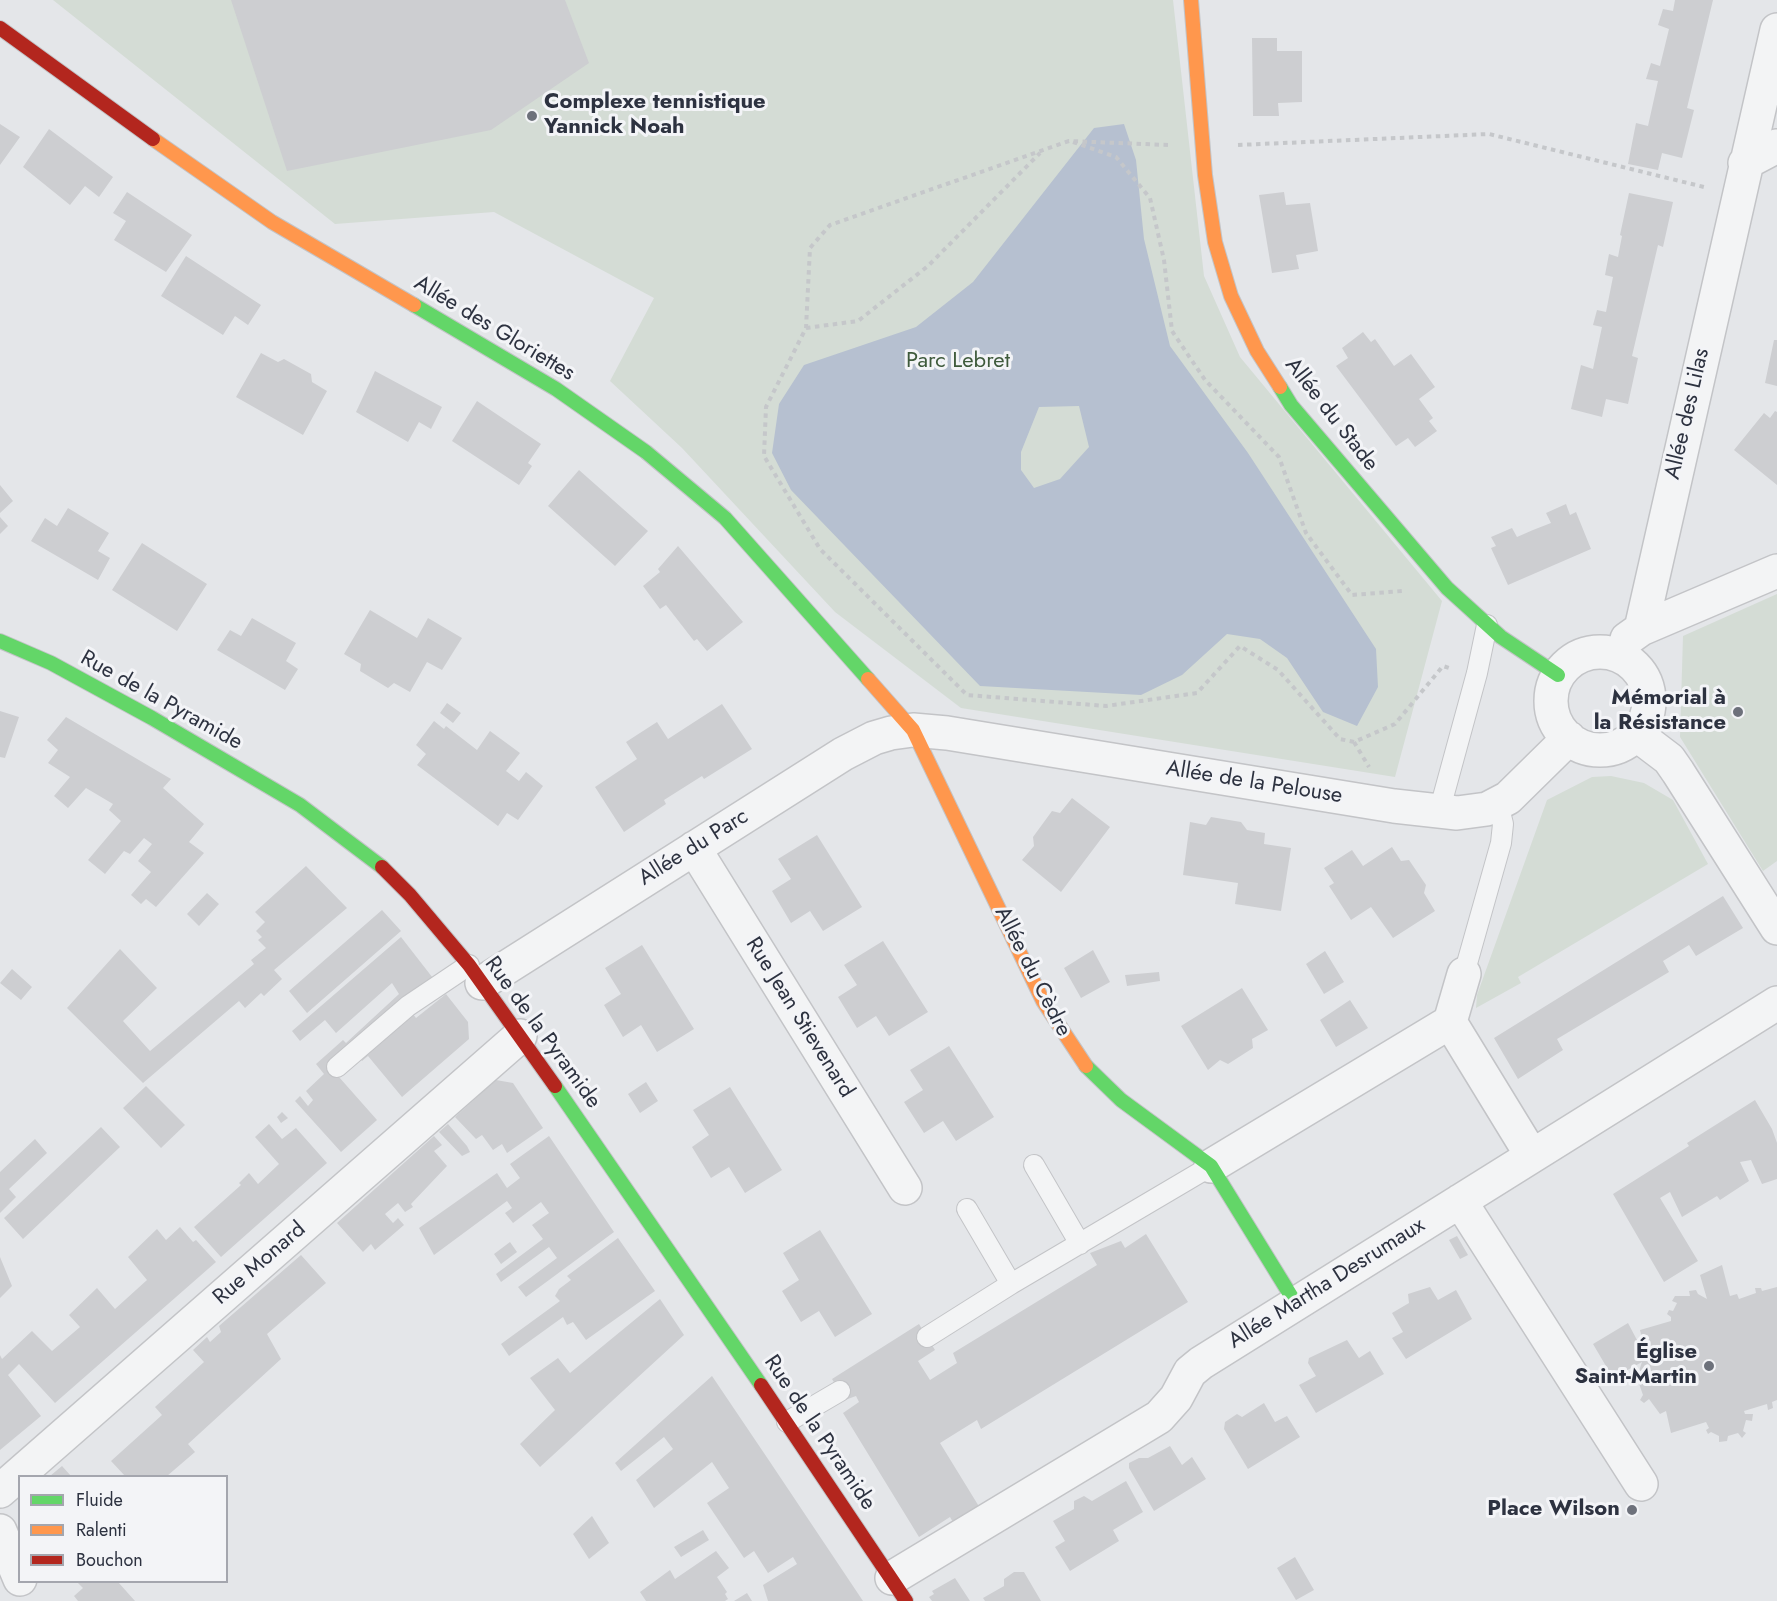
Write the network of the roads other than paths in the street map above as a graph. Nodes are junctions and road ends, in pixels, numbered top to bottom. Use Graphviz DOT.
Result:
graph roads {
  1 [pos="1191,0"];
  2 [pos="0,28"];
  3 [pos="1777,30"];
  4 [pos="1777,146"];
  5 [pos="1745,163"];
  6 [pos="1777,571"];
  7 [pos="1487,626"];
  8 [pos="1641,629"];
  9 [pos="0,641"];
  10 [pos="1615,654"];
  11 [pos="1558,675"];
  12 [pos="913,730"];
  13 [pos="1636,734"];
  14 [pos="1569,738"];
  15 [pos="1498,804"];
  16 [pos="1439,812"];
  17 [pos="694,848"];
  18 [pos="1777,928"];
  19 [pos="475,974"];
  20 [pos="1464,974"];
  21 [pos="1777,1003"];
  22 [pos="1450,1022"];
  23 [pos="520,1036"];
  24 [pos="337,1067"];
  25 [pos="1532,1156"];
  26 [pos="1034,1165"];
  27 [pos="1211,1167"];
  28 [pos="905,1188"];
  29 [pos="1460,1201"];
  30 [pos="967,1209"];
  31 [pos="1080,1244"];
  32 [pos="1011,1284"];
  33 [pos="1296,1305"];
  34 [pos="927,1337"];
  35 [pos="840,1391"];
  36 [pos="788,1422"];
  37 [pos="18,1475"];
  38 [pos="18,1475"];
  39 [pos="1641,1484"];
  40 [pos="0,1491"];
  41 [pos="0,1531"];
  42 [pos="18,1575"];
  43 [pos="21,1583"];
  44 [pos="899,1590"];
  45 [pos="28,1601"];
  1 -- 7 [label="street, Allée du Stade"];
  2 -- 12 [label="street, Allée des Gloriettes"];
  3 -- 5 [label="street, Allée des Lilas"];
  4 -- 5 [label="street"];
  5 -- 8 [label="street, Allée des Lilas"];
  6 -- 8 [label="street"];
  7 -- 11 [label="street, Allée du Stade"];
  7 -- 16 [label="lane"];
  8 -- 10 [label="street"];
  9 -- 19 [label="street, Rue de la Pyramide"];
  10 -- 11 [label="street"];
  10 -- 13 [label="street"];
  11 -- 14 [label="street"];
  12 -- 16 [label="street, Allée de la Pelouse"];
  12 -- 17 [label="street, Allée du Parc"];
  12 -- 27 [label="street, Allée du Cèdre"];
  13 -- 14 [label="street"];
  13 -- 18 [label="street"];
  14 -- 15 [label="street, Allée de la Pelouse"];
  15 -- 16 [label="street, Allée de la Pelouse"];
  15 -- 20 [label="lane"];
  17 -- 19 [label="street, Allée du Parc"];
  17 -- 28 [label="street, Rue Jean Stievenard"];
  19 -- 23 [label="street, Rue de la Pyramide"];
  19 -- 24 [label="lane"];
  20 -- 22 [label="street"];
  21 -- 25 [label="street, Allée Martha Desrumaux"];
  22 -- 25 [label="street"];
  22 -- 27 [label="street"];
  23 -- 36 [label="street, Rue de la Pyramide"];
  23 -- 37 [label="street, Rue Monard"];
  25 -- 29 [label="street, Allée Martha Desrumaux"];
  26 -- 31 [label="lane"];
  27 -- 31 [label="lane"];
  27 -- 33 [label="street, Allée du Cèdre"];
  29 -- 33 [label="street, Allée Martha Desrumaux"];
  29 -- 39 [label="street"];
  30 -- 32 [label="lane"];
  31 -- 32 [label="lane"];
  32 -- 34 [label="lane"];
  33 -- 44 [label="street, Allée Martha Desrumaux"];
  35 -- 36 [label="lane"];
  36 -- 44 [label="street, Rue de la Pyramide"];
  38 -- 40 [label="street, Rue Monard"];
  41 -- 42 [label="street"];
  43 -- 45 [label="street"];
}
